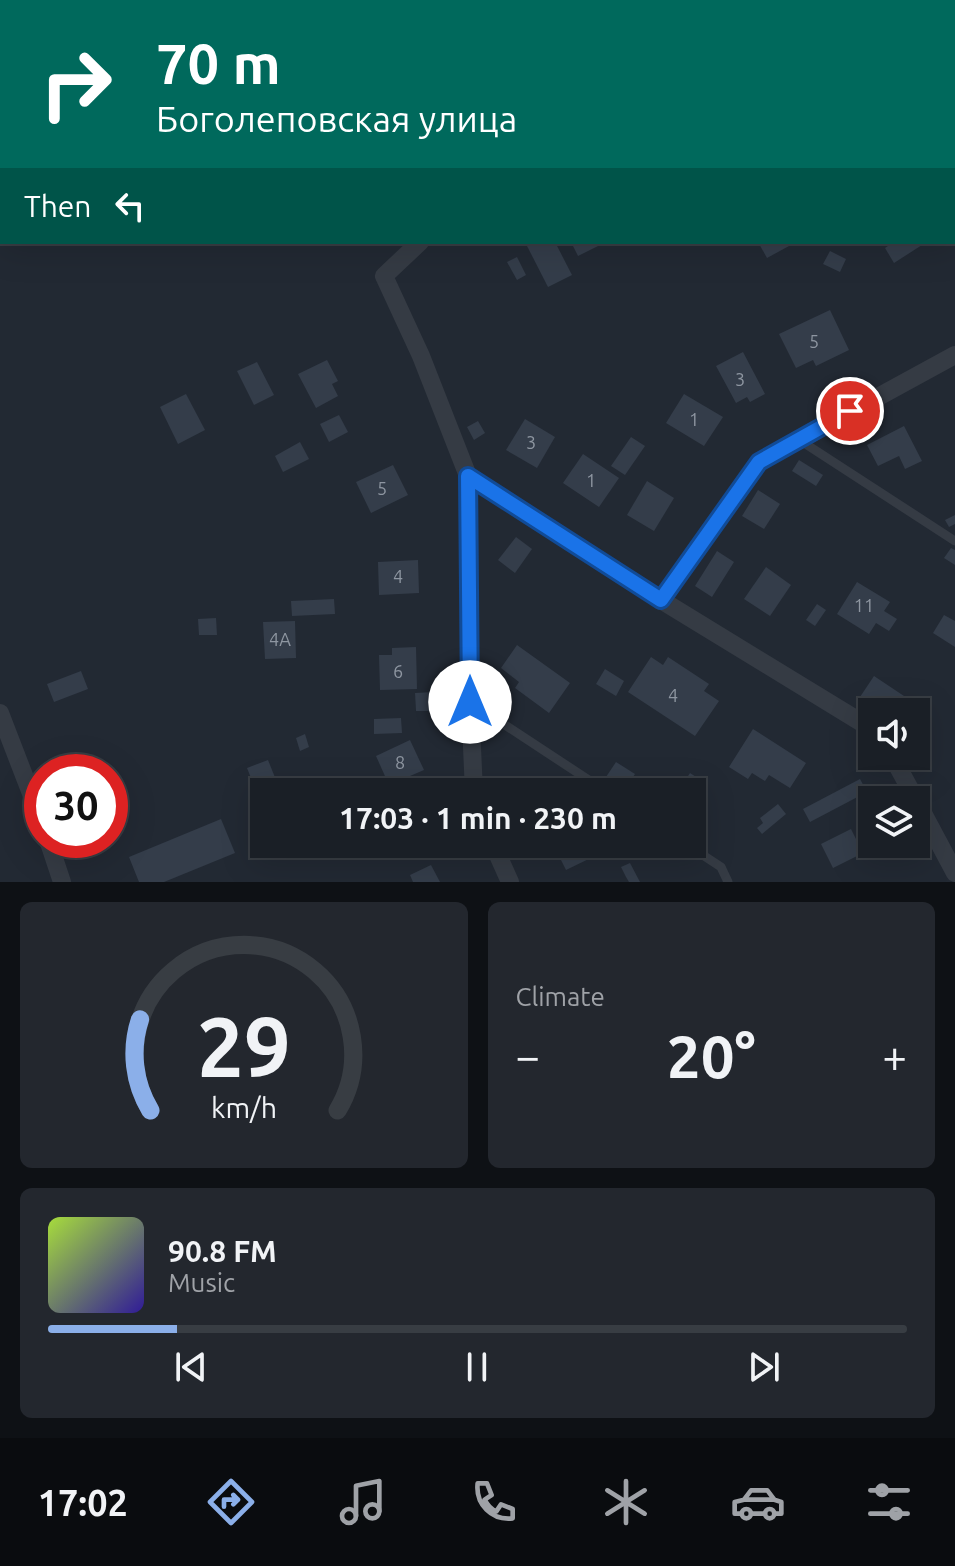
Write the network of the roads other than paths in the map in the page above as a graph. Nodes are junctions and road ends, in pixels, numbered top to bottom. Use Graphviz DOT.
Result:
graph roads {
  1 [pos="418,244"];
  2 [pos="955,355"];
  3 [pos="798,439"];
  4 [pos="468,476"];
  5 [pos="955,541"];
  6 [pos="661,600"];
  7 [pos="470,702"];
  8 [pos="0,713"];
  9 [pos="858,720"];
  10 [pos="24,775"];
  11 [pos="473,778"];
  12 [pos="586,778"];
  13 [pos="930,826"];
  14 [pos="706,857"];
  15 [pos="54,858"];
  16 [pos="499,858"];
  17 [pos="955,873"];
  18 [pos="62,882"];
  19 [pos="510,882"];
  20 [pos="728,882"];
  1 -- 4 [label="street"];
  2 -- 3 [label="street"];
  3 -- 5 [label="lane"];
  3 -- 6 [label="street"];
  4 -- 6 [label="street"];
  4 -- 7 [label="street"];
  6 -- 9 [label="street"];
  7 -- 11 [label="street"];
  7 -- 12 [label="lane"];
  8 -- 10 [label="street"];
  13 -- 17 [label="street"];
  14 -- 20 [label="lane"];
  15 -- 18 [label="street"];
  16 -- 19 [label="street"];
}
